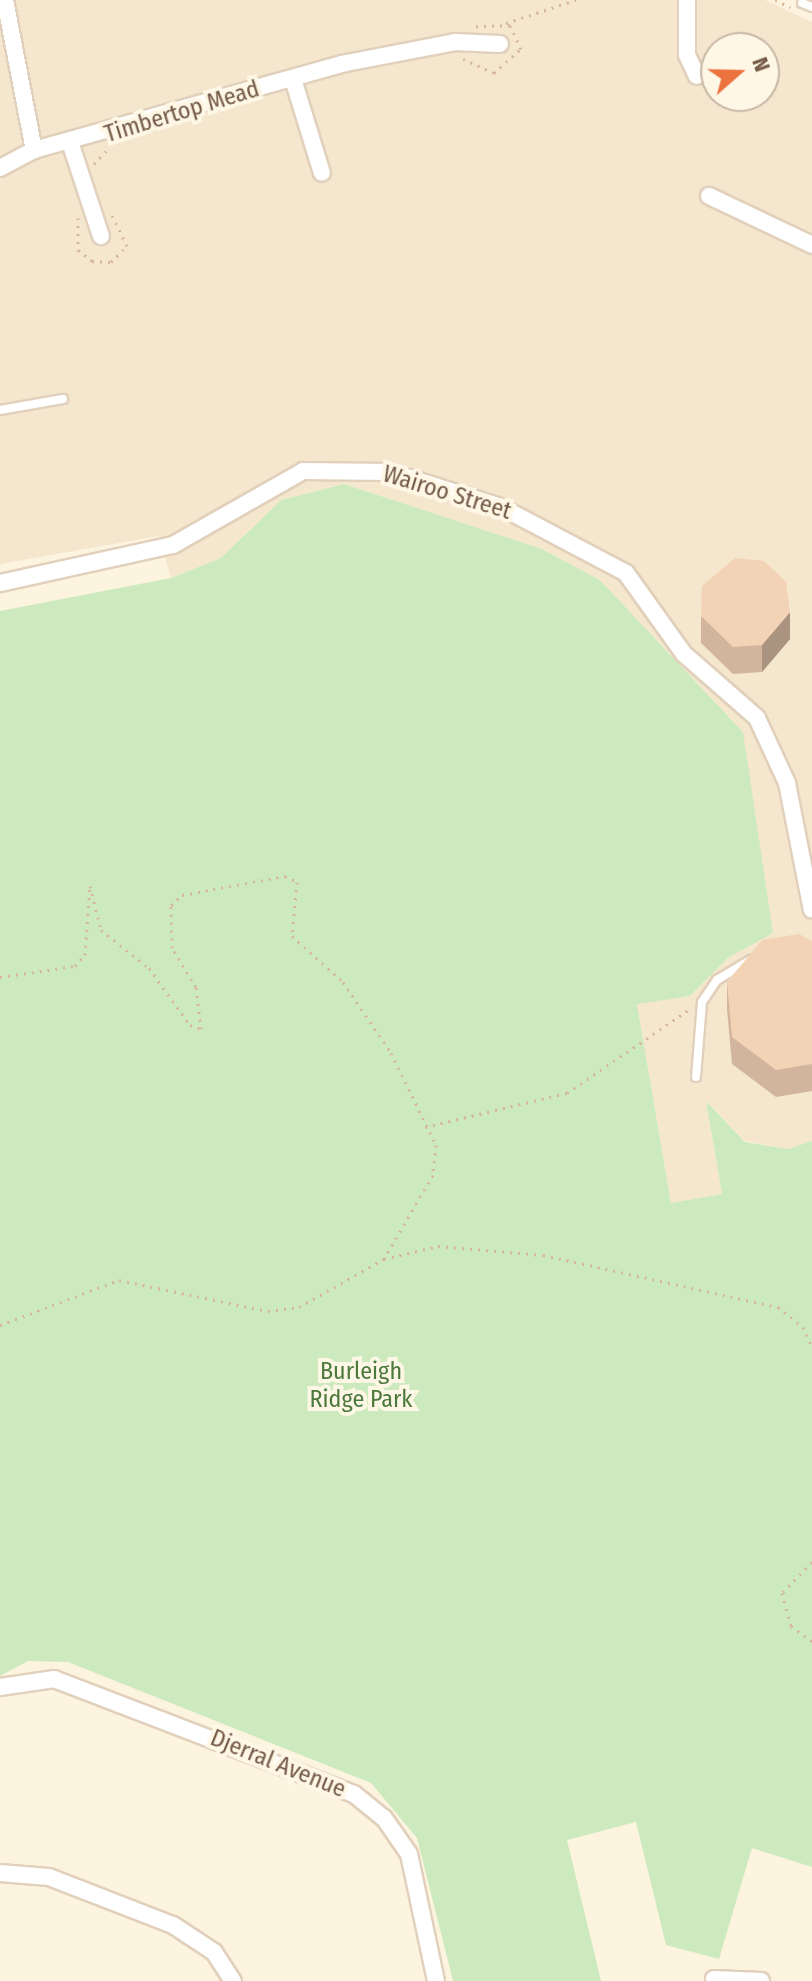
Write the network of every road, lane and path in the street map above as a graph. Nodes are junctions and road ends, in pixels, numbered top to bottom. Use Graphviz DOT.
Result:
graph roads {
  1 [pos="5,0"];
  2 [pos="576,0"];
  3 [pos="687,0"];
  4 [pos="802,3"];
  5 [pos="812,7"];
  6 [pos="506,23"];
  7 [pos="500,44"];
  8 [pos="697,76"];
  9 [pos="293,79"];
  10 [pos="126,142"];
  11 [pos="71,145"];
  12 [pos="34,150"];
  13 [pos="0,168"];
  14 [pos="92,169"];
  15 [pos="322,173"];
  16 [pos="709,196"];
  17 [pos="105,203"];
  18 [pos="78,212"];
  19 [pos="101,236"];
  20 [pos="812,245"];
  21 [pos="63,399"];
  22 [pos="0,410"];
  23 [pos="0,583"];
  24 [pos="812,910"];
  25 [pos="762,953"];
  26 [pos="0,977"];
  27 [pos="702,1002"];
  28 [pos="696,1077"];
  29 [pos="425,1127"];
  30 [pos="384,1259"];
  31 [pos="0,1325"];
  32 [pos="812,1347"];
  33 [pos="812,1562"];
  34 [pos="812,1641"];
  35 [pos="0,1687"];
  36 [pos="0,1873"];
  37 [pos="714,1979"];
  38 [pos="233,1981"];
  39 [pos="436,1981"];
  40 [pos="761,1981"];
  1 -- 12 [label="street"];
  2 -- 6 [label="path"];
  3 -- 8 [label="street"];
  4 -- 5 [label="lane"];
  7 -- 9 [label="street, Timbertop Mead"];
  9 -- 11 [label="street, Timbertop Mead"];
  9 -- 15 [label="street, Timbertop Mead"];
  10 -- 14 [label="path"];
  11 -- 12 [label="street, Timbertop Mead"];
  11 -- 19 [label="street, Timbertop Mead"];
  12 -- 13 [label="street, Timbertop Mead"];
  16 -- 20 [label="street"];
  17 -- 18 [label="path"];
  21 -- 22 [label="lane"];
  23 -- 24 [label="street, Wairoo Street"];
  25 -- 27 [label="lane"];
  26 -- 29 [label="path"];
  27 -- 28 [label="lane"];
  27 -- 29 [label="path"];
  29 -- 30 [label="path"];
  30 -- 31 [label="path"];
  30 -- 32 [label="path"];
  33 -- 34 [label="path"];
  35 -- 39 [label="street, Djerral Avenue"];
  36 -- 38 [label="street"];
  37 -- 40 [label="street"];
}
